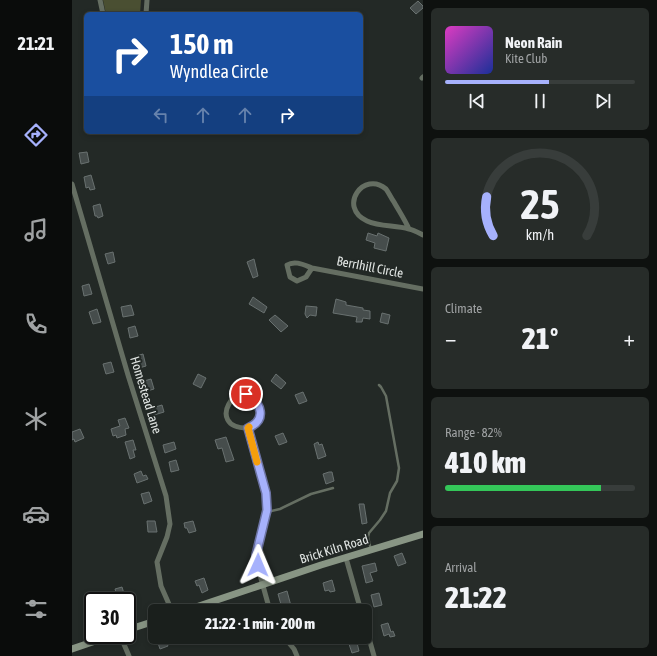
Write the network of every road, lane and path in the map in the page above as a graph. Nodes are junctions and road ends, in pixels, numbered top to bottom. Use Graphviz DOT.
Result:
graph roads {
  1 [pos="100,0"];
  2 [pos="147,0"];
  3 [pos="103,12"];
  4 [pos="146,12"];
  5 [pos="72,184"];
  6 [pos="410,229"];
  7 [pos="423,235"];
  8 [pos="312,268"];
  9 [pos="423,289"];
  10 [pos="379,385"];
  11 [pos="248,428"];
  12 [pos="332,488"];
  13 [pos="266,512"];
  14 [pos="423,534"];
  15 [pos="371,550"];
  16 [pos="346,558"];
  17 [pos="263,585"];
  18 [pos="169,604"];
  19 [pos="205,604"];
  20 [pos="268,604"];
  21 [pos="359,604"];
  22 [pos="148,623"];
  23 [pos="136,627"];
  24 [pos="87,644"];
  25 [pos="123,644"];
  26 [pos="290,644"];
  27 [pos="371,644"];
  28 [pos="72,649"];
  29 [pos="128,656"];
  30 [pos="297,656"];
  31 [pos="374,656"];
  1 -- 3 [label="street"];
  2 -- 4 [label="street"];
  5 -- 18 [label="street, Homestead Lane"];
  6 -- 6 [label="street"];
  6 -- 7 [label="street"];
  8 -- 8 [label="street, BerrIhill Circle"];
  8 -- 9 [label="street, BerrIhill Circle"];
  10 -- 15 [label="lane"];
  11 -- 11 [label="street"];
  11 -- 13 [label="street"];
  12 -- 13 [label="lane"];
  13 -- 17 [label="street"];
  14 -- 15 [label="main road, Brick Kiln Road"];
  15 -- 16 [label="main road, Brick Kiln Road"];
  16 -- 17 [label="main road, Brick Kiln Road"];
  16 -- 21 [label="street"];
  17 -- 19 [label="main road, Brick Kiln Road"];
  17 -- 20 [label="street"];
  22 -- 23 [label="main road"];
  24 -- 28 [label="main road"];
  25 -- 29 [label="street"];
  26 -- 30 [label="street"];
  27 -- 31 [label="street"];
}
